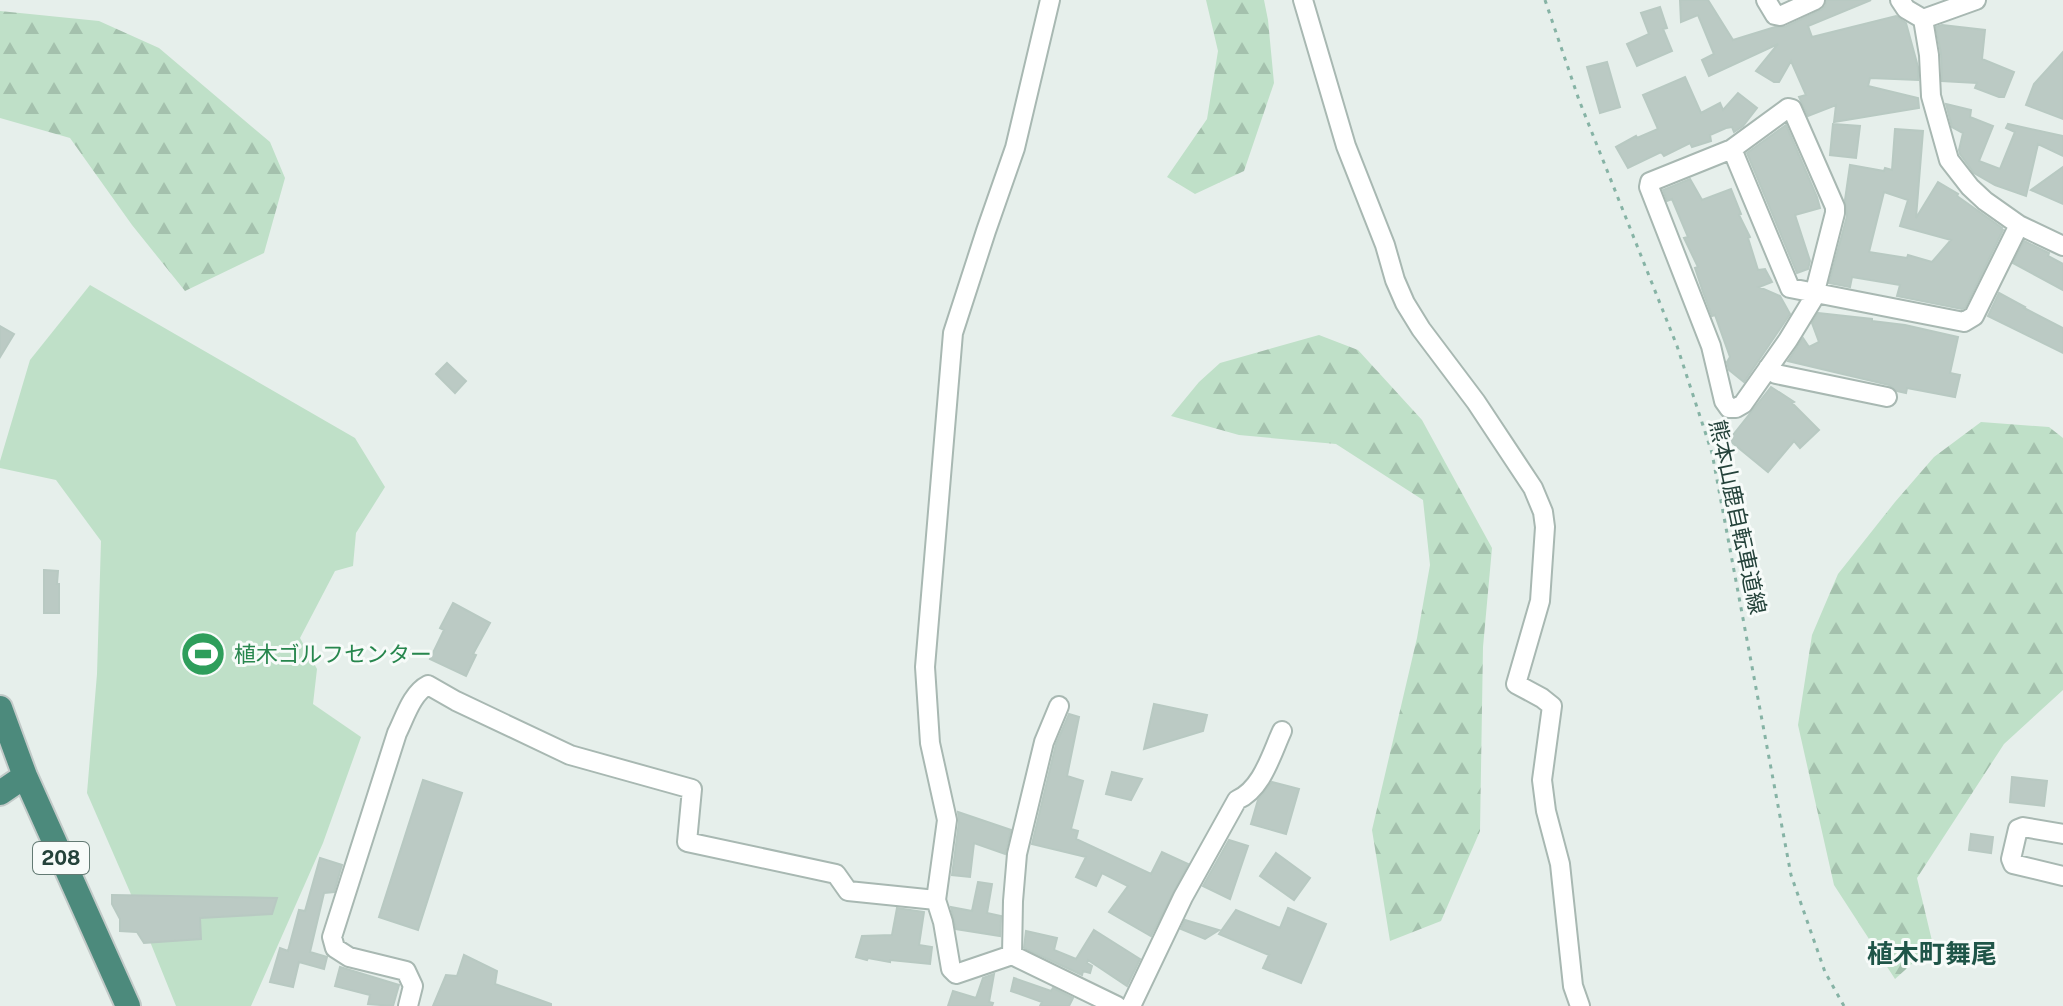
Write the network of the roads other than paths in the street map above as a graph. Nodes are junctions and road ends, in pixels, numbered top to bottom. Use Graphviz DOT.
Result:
graph roads {
  1 [pos="1050,0"];
  2 [pos="1303,0"];
  3 [pos="1766,0"];
  4 [pos="1815,0"];
  5 [pos="1900,0"];
  6 [pos="1976,0"];
  7 [pos="1923,19"];
  8 [pos="1732,149"];
  9 [pos="2019,225"];
  10 [pos="2063,246"];
  11 [pos="1814,294"];
  12 [pos="1768,368"];
  13 [pos="1887,397"];
  14 [pos="1059,706"];
  15 [pos="2,717"];
  16 [pos="1282,731"];
  17 [pos="25,776"];
  18 [pos="0,793"];
  19 [pos="2063,834"];
  20 [pos="2063,876"];
  21 [pos="936,900"];
  22 [pos="1012,955"];
  23 [pos="128,1006"];
  24 [pos="408,1006"];
  25 [pos="1117,1006"];
  26 [pos="1131,1006"];
  27 [pos="1580,1006"];
  1 -- 21 [label="street"];
  2 -- 27 [label="street"];
  3 -- 4 [label="street"];
  5 -- 7 [label="street"];
  6 -- 7 [label="street"];
  7 -- 9 [label="street"];
  8 -- 11 [label="street"];
  8 -- 11 [label="street"];
  8 -- 12 [label="street"];
  9 -- 10 [label="street"];
  9 -- 11 [label="street"];
  11 -- 12 [label="street"];
  12 -- 13 [label="street"];
  14 -- 22 [label="street"];
  15 -- 17 [label="highway, 208"];
  16 -- 26 [label="street"];
  17 -- 18 [label="highway"];
  17 -- 23 [label="highway, 208"];
  19 -- 20 [label="street"];
  21 -- 22 [label="street"];
  21 -- 24 [label="street"];
  22 -- 25 [label="street"];
}
